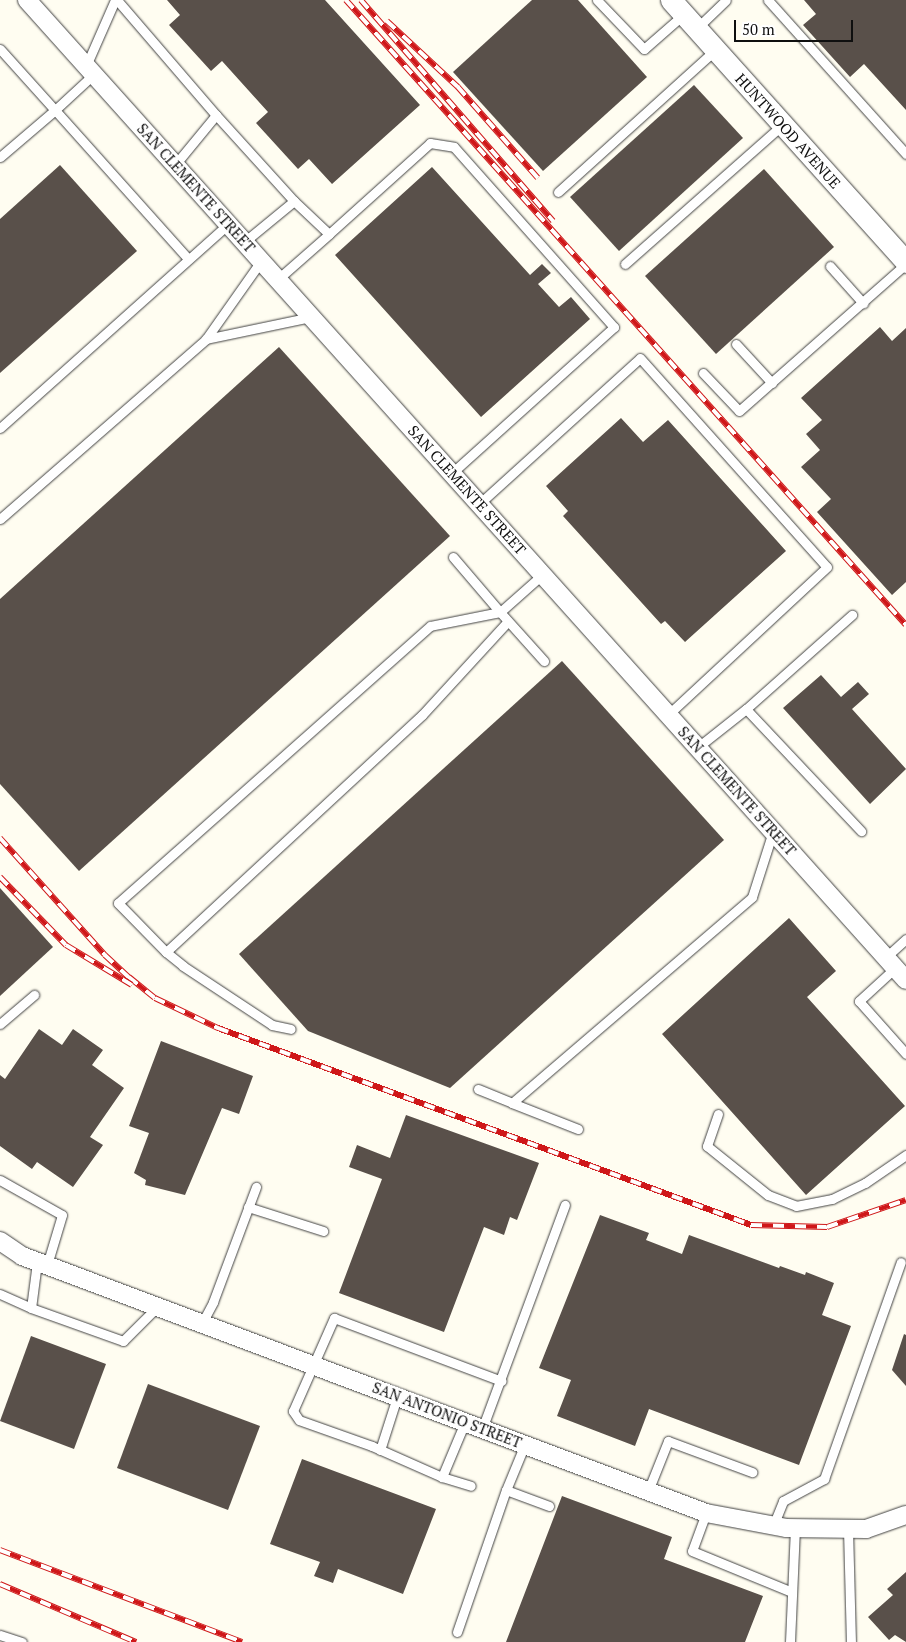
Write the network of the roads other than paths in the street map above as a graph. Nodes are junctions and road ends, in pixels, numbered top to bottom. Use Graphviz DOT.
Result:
graph roads {
  1 [pos="27,0"];
  2 [pos="116,0"];
  3 [pos="597,0"];
  4 [pos="726,0"];
  5 [pos="768,0"];
  6 [pos="684,14"];
  7 [pos="0,49"];
  8 [pos="716,50"];
  9 [pos="90,70"];
  10 [pos="55,110"];
  11 [pos="216,115"];
  12 [pos="783,124"];
  13 [pos="906,154"];
  14 [pos="0,157"];
  15 [pos="175,165"];
  16 [pos="558,192"];
  17 [pos="294,201"];
  18 [pos="228,224"];
  19 [pos="329,234"];
  20 [pos="244,242"];
  21 [pos="188,259"];
  22 [pos="261,261"];
  23 [pos="906,263"];
  24 [pos="625,264"];
  25 [pos="830,266"];
  26 [pos="278,279"];
  27 [pos="863,302"];
  28 [pos="311,316"];
  29 [pos="206,340"];
  30 [pos="736,344"];
  31 [pos="703,374"];
  32 [pos="772,383"];
  33 [pos="0,428"];
  34 [pos="452,473"];
  35 [pos="479,504"];
  36 [pos="0,519"];
  37 [pos="452,557"];
  38 [pos="543,574"];
  39 [pos="500,612"];
  40 [pos="852,615"];
  41 [pos="508,621"];
  42 [pos="544,661"];
  43 [pos="746,709"];
  44 [pos="669,714"];
  45 [pos="698,747"];
  46 [pos="773,830"];
  47 [pos="862,830"];
  48 [pos="906,939"];
  49 [pos="166,952"];
  50 [pos="896,968"];
  51 [pos="34,995"];
  52 [pos="0,1024"];
  53 [pos="291,1028"];
  54 [pos="906,1054"];
  55 [pos="478,1089"];
  56 [pos="512,1102"];
  57 [pos="718,1114"];
  58 [pos="578,1130"];
  59 [pos="906,1155"];
  60 [pos="0,1180"];
  61 [pos="256,1186"];
  62 [pos="565,1205"];
  63 [pos="248,1207"];
  64 [pos="323,1231"];
  65 [pos="0,1241"];
  66 [pos="900,1262"];
  67 [pos="42,1263"];
  68 [pos="0,1294"];
  69 [pos="157,1306"];
  70 [pos="31,1308"];
  71 [pos="202,1323"];
  72 [pos="315,1366"];
  73 [pos="502,1381"];
  74 [pos="397,1397"];
  75 [pos="465,1422"];
  76 [pos="482,1428"];
  77 [pos="525,1444"];
  78 [pos="380,1450"];
  79 [pos="752,1472"];
  80 [pos="442,1477"];
  81 [pos="470,1486"];
  82 [pos="506,1490"];
  83 [pos="648,1490"];
  84 [pos="549,1506"];
  85 [pos="706,1512"];
  86 [pos="906,1514"];
  87 [pos="772,1526"];
  88 [pos="795,1528"];
  89 [pos="848,1529"];
  90 [pos="792,1592"];
  91 [pos="457,1632"];
  92 [pos="0,1635"];
  93 [pos="22,1642"];
  94 [pos="790,1642"];
  95 [pos="851,1642"];
  1 -- 9 [label="street, SAN CLEMENTE STREET"];
  2 -- 9 [label="lane"];
  2 -- 11 [label="lane"];
  3 -- 6 [label="lane"];
  4 -- 6 [label="lane"];
  5 -- 13 [label="lane"];
  6 -- 8 [label="street, HUNTWOOD AVENUE"];
  7 -- 10 [label="lane"];
  8 -- 12 [label="street, HUNTWOOD AVENUE"];
  8 -- 16 [label="lane"];
  9 -- 10 [label="lane"];
  9 -- 15 [label="street, SAN CLEMENTE STREET"];
  10 -- 14 [label="lane"];
  10 -- 21 [label="lane"];
  11 -- 15 [label="lane"];
  11 -- 17 [label="lane"];
  12 -- 23 [label="street, HUNTWOOD AVENUE"];
  12 -- 24 [label="lane"];
  15 -- 18 [label="street, SAN CLEMENTE STREET"];
  17 -- 19 [label="lane"];
  17 -- 20 [label="lane"];
  18 -- 20 [label="street, SAN CLEMENTE STREET"];
  18 -- 21 [label="lane"];
  19 -- 26 [label="lane"];
  19 -- 34 [label="lane"];
  20 -- 22 [label="street, SAN CLEMENTE STREET"];
  21 -- 33 [label="lane"];
  22 -- 26 [label="street, SAN CLEMENTE STREET"];
  22 -- 29 [label="lane"];
  23 -- 27 [label="lane"];
  25 -- 27 [label="lane"];
  26 -- 28 [label="street, SAN CLEMENTE STREET"];
  27 -- 32 [label="lane"];
  28 -- 29 [label="lane"];
  28 -- 34 [label="street, SAN CLEMENTE STREET"];
  29 -- 36 [label="lane"];
  30 -- 32 [label="lane"];
  31 -- 32 [label="lane"];
  34 -- 35 [label="street, SAN CLEMENTE STREET"];
  35 -- 38 [label="street, SAN CLEMENTE STREET"];
  35 -- 44 [label="lane"];
  37 -- 39 [label="lane"];
  38 -- 39 [label="lane"];
  38 -- 44 [label="street, SAN CLEMENTE STREET"];
  39 -- 41 [label="lane"];
  39 -- 49 [label="lane"];
  40 -- 43 [label="lane"];
  41 -- 42 [label="lane"];
  41 -- 49 [label="lane"];
  43 -- 45 [label="lane"];
  43 -- 47 [label="lane"];
  44 -- 45 [label="street, SAN CLEMENTE STREET"];
  45 -- 46 [label="street, SAN CLEMENTE STREET"];
  46 -- 50 [label="street, SAN CLEMENTE STREET"];
  46 -- 56 [label="lane"];
  48 -- 50 [label="lane"];
  49 -- 53 [label="lane"];
  50 -- 54 [label="lane"];
  51 -- 52 [label="lane"];
  55 -- 56 [label="lane"];
  56 -- 58 [label="lane"];
  57 -- 59 [label="lane"];
  60 -- 67 [label="lane"];
  61 -- 63 [label="lane"];
  62 -- 73 [label="lane"];
  63 -- 64 [label="lane"];
  63 -- 71 [label="lane"];
  65 -- 67 [label="street, SAN ANTONIO STREET"];
  66 -- 87 [label="lane"];
  67 -- 69 [label="street, SAN ANTONIO STREET"];
  67 -- 70 [label="lane"];
  68 -- 70 [label="lane"];
  69 -- 70 [label="lane"];
  69 -- 71 [label="street, SAN ANTONIO STREET"];
  71 -- 72 [label="street, SAN ANTONIO STREET"];
  72 -- 73 [label="lane"];
  72 -- 74 [label="street, SAN ANTONIO STREET"];
  72 -- 78 [label="lane"];
  73 -- 76 [label="lane"];
  74 -- 75 [label="street, SAN ANTONIO STREET"];
  74 -- 78 [label="lane"];
  75 -- 76 [label="street, SAN ANTONIO STREET"];
  75 -- 80 [label="lane"];
  76 -- 77 [label="street, SAN ANTONIO STREET"];
  77 -- 82 [label="lane"];
  77 -- 83 [label="street, SAN ANTONIO STREET"];
  78 -- 80 [label="lane"];
  79 -- 83 [label="lane"];
  80 -- 81 [label="lane"];
  82 -- 84 [label="lane"];
  82 -- 91 [label="lane"];
  83 -- 85 [label="street, SAN ANTONIO STREET"];
  85 -- 87 [label="street, SAN ANTONIO STREET"];
  85 -- 90 [label="lane"];
  86 -- 89 [label="street, SAN ANTONIO STREET"];
  87 -- 88 [label="street, SAN ANTONIO STREET"];
  88 -- 89 [label="street, SAN ANTONIO STREET"];
  88 -- 90 [label="lane"];
  89 -- 95 [label="lane"];
  90 -- 94 [label="lane"];
  92 -- 93 [label="lane"];
}
